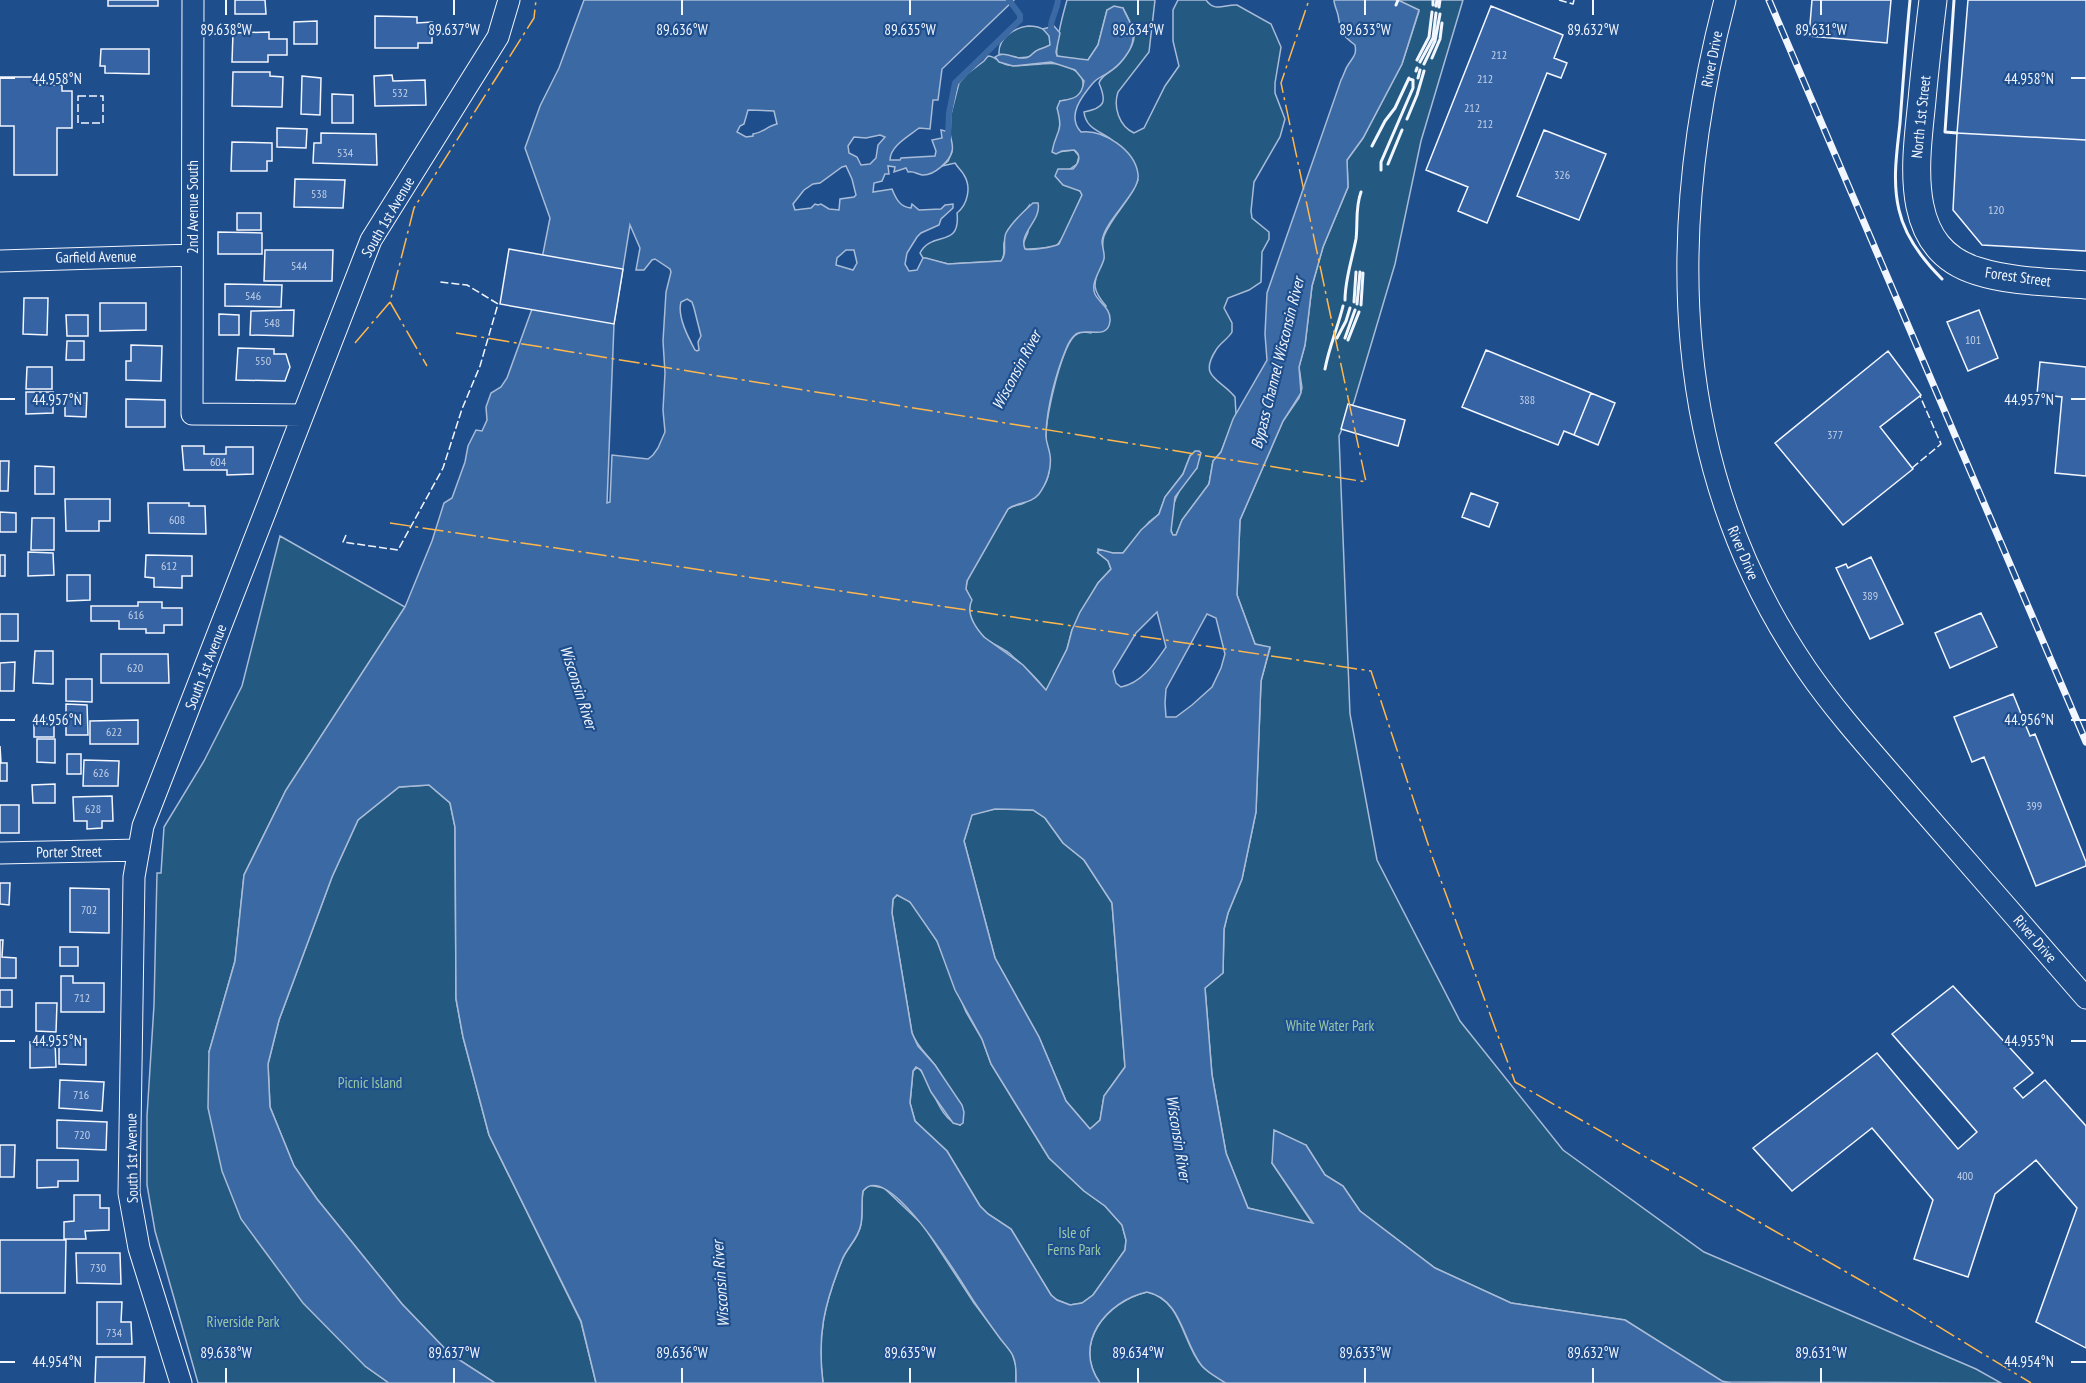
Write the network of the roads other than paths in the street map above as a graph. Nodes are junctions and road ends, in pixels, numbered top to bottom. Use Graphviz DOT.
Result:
graph roads {
  1 [pos="193,0"];
  2 [pos="509,0"];
  3 [pos="1725,0"];
  4 [pos="1933,0"];
  5 [pos="1930,231"];
  6 [pos="192,255"];
  7 [pos="0,261"];
  8 [pos="2086,285"];
  9 [pos="303,415"];
  10 [pos="139,850"];
  11 [pos="0,853"];
  12 [pos="2086,998"];
  13 [pos="180,1383"];
  1 -- 6 [label="street, 2nd Avenue South"];
  2 -- 9 [label="street, South 1st Avenue"];
  3 -- 12 [label="street, River Drive"];
  4 -- 5 [label="main road, North 1st Street"];
  5 -- 8 [label="main road, Forest Street"];
  6 -- 7 [label="street, Garfield Avenue"];
  6 -- 9 [label="street, 2nd Avenue South"];
  9 -- 10 [label="street, South 1st Avenue"];
  10 -- 11 [label="street, Porter Street"];
  10 -- 13 [label="street, South 1st Avenue"];
}
